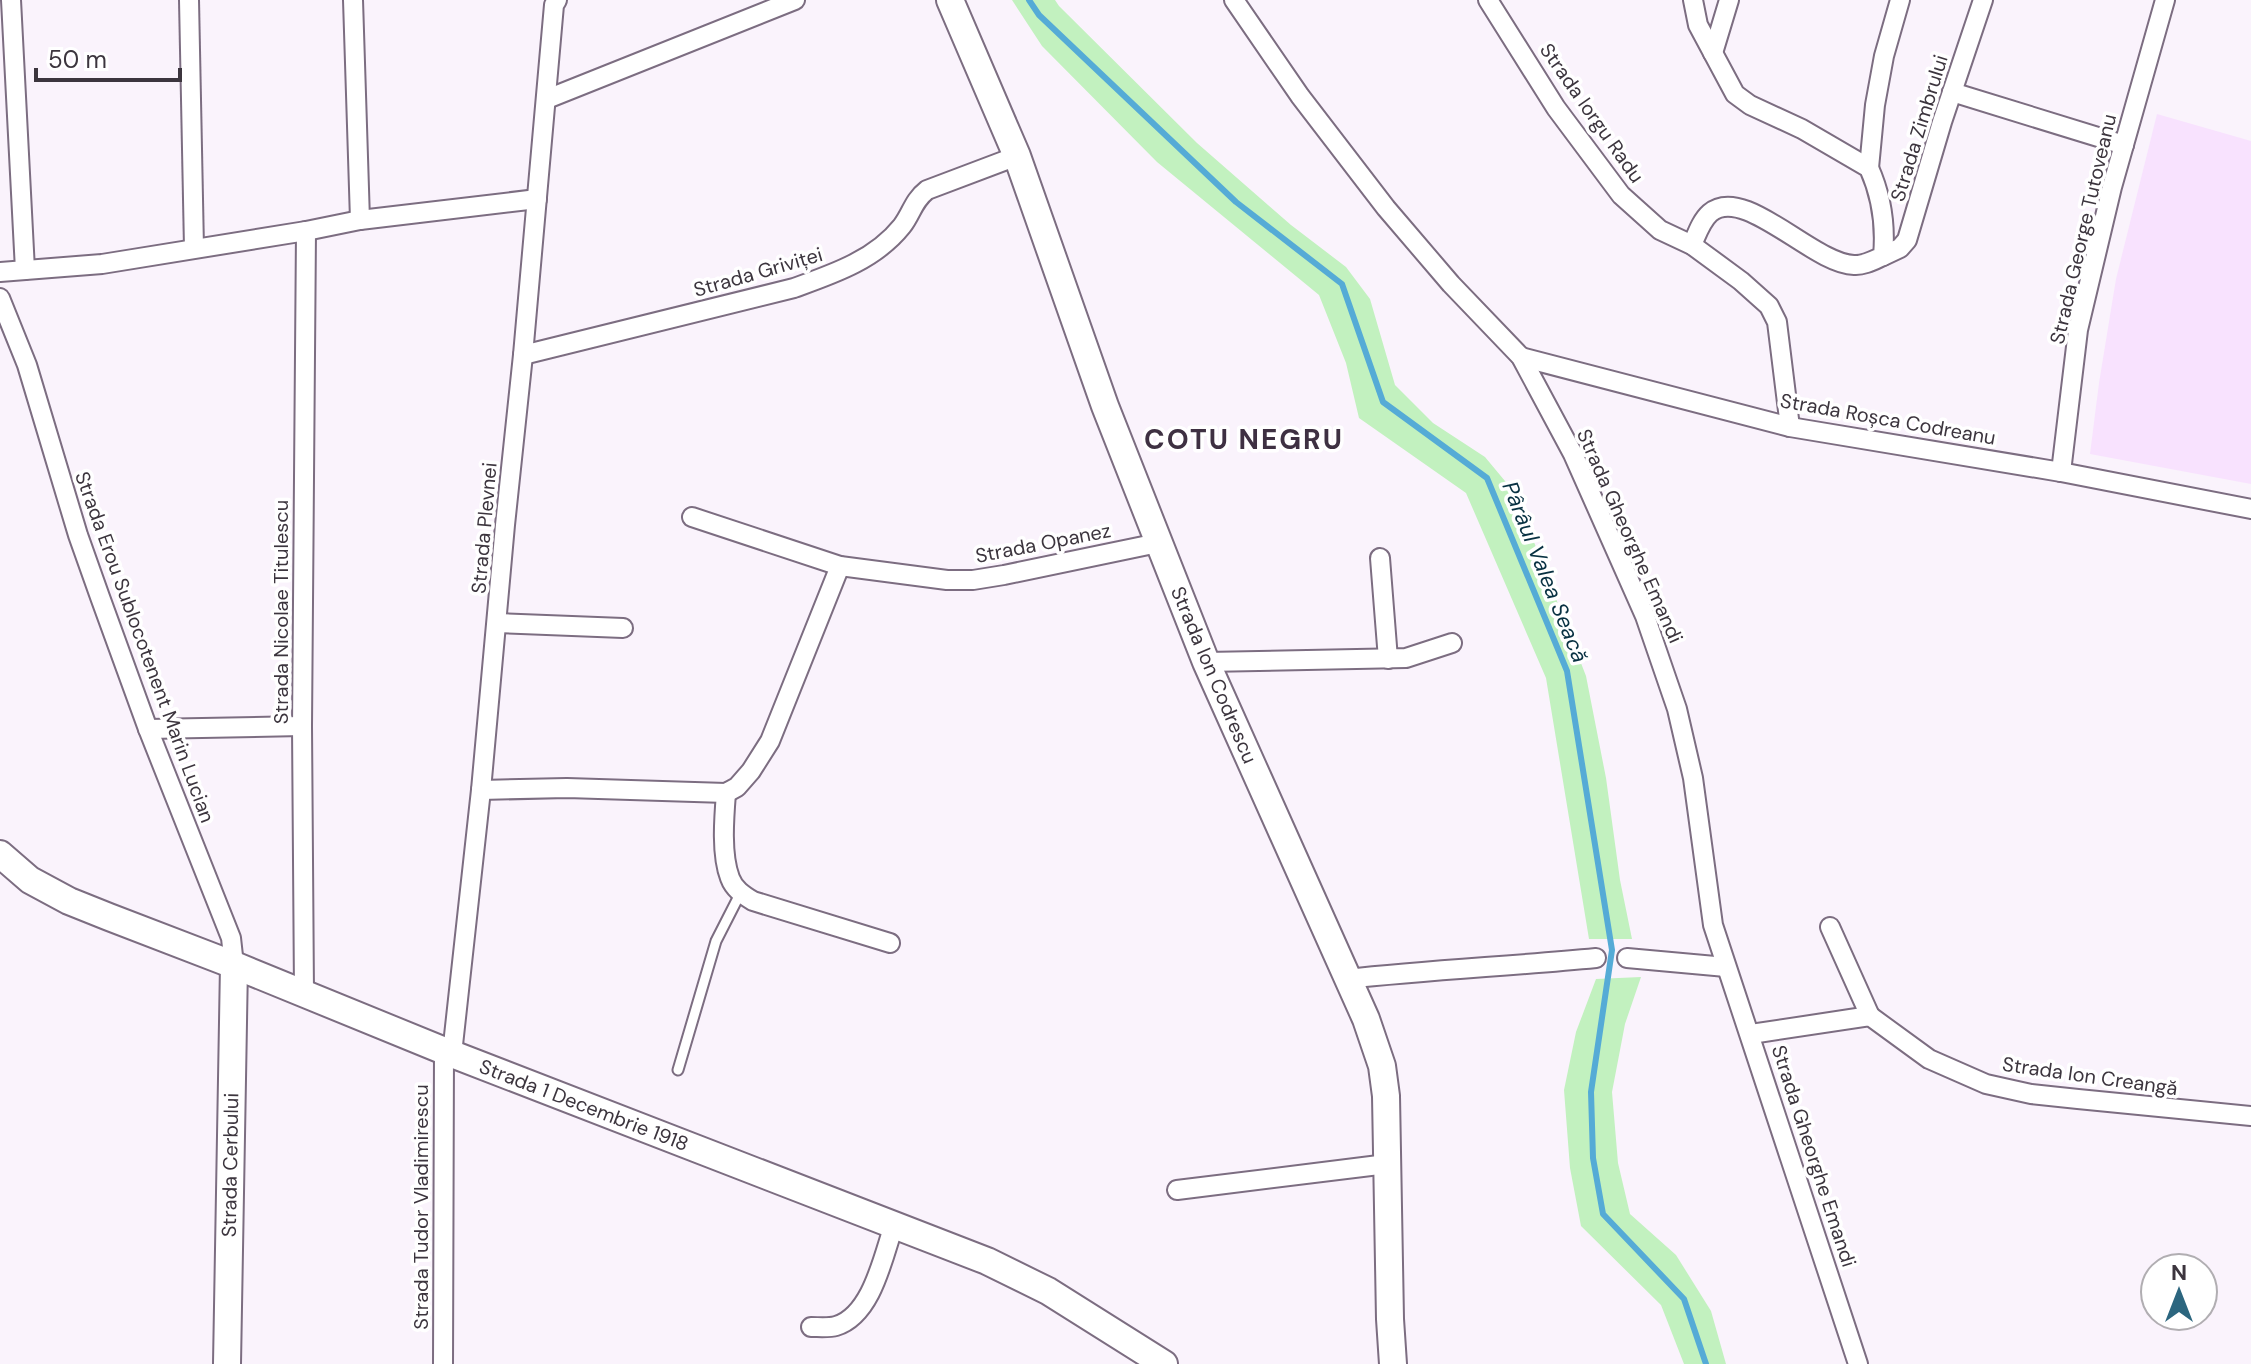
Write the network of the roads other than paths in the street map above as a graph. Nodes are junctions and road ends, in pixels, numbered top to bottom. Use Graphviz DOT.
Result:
graph roads {
  1 [pos="11,0"];
  2 [pos="189,0"];
  3 [pos="353,0"];
  4 [pos="795,0"];
  5 [pos="950,0"];
  6 [pos="1234,0"];
  7 [pos="1488,0"];
  8 [pos="1693,0"];
  9 [pos="1729,0"];
  10 [pos="1900,0"];
  11 [pos="1983,0"];
  12 [pos="2165,0"];
  13 [pos="556,2"];
  14 [pos="1713,53"];
  15 [pos="1952,92"];
  16 [pos="547,99"];
  17 [pos="2124,145"];
  18 [pos="1017,156"];
  19 [pos="1869,168"];
  20 [pos="537,199"];
  21 [pos="360,220"];
  22 [pos="306,231"];
  23 [pos="1692,245"];
  24 [pos="194,248"];
  25 [pos="1883,256"];
  26 [pos="25,270"];
  27 [pos="0,272"];
  28 [pos="0,298"];
  29 [pos="523,355"];
  30 [pos="1521,357"];
  31 [pos="1790,427"];
  32 [pos="2061,472"];
  33 [pos="2251,509"];
  34 [pos="692,517"];
  35 [pos="1158,543"];
  36 [pos="1380,558"];
  37 [pos="840,566"];
  38 [pos="497,623"];
  39 [pos="623,628"];
  40 [pos="1452,643"];
  41 [pos="1388,659"];
  42 [pos="1206,662"];
  43 [pos="302,726"];
  44 [pos="148,729"];
  45 [pos="481,790"];
  46 [pos="726,793"];
  47 [pos="0,854"];
  48 [pos="740,894"];
  49 [pos="1830,927"];
  50 [pos="890,943"];
  51 [pos="1596,958"];
  52 [pos="1627,958"];
  53 [pos="234,965"];
  54 [pos="1726,967"];
  55 [pos="1347,979"];
  56 [pos="304,993"];
  57 [pos="1870,1016"];
  58 [pos="1751,1034"];
  59 [pos="448,1052"];
  60 [pos="678,1070"];
  61 [pos="2251,1116"];
  62 [pos="1387,1164"];
  63 [pos="1177,1190"];
  64 [pos="894,1225"];
  65 [pos="811,1327"];
  66 [pos="227,1364"];
  67 [pos="443,1364"];
  68 [pos="1164,1364"];
  69 [pos="1393,1364"];
  70 [pos="1858,1364"];
  1 -- 26 [label="street"];
  2 -- 24 [label="street"];
  3 -- 21 [label="street"];
  4 -- 16 [label="street"];
  5 -- 18 [label="main road, Strada Ion Codrescu"];
  6 -- 30 [label="street, Strada Gheorghe Emandi"];
  7 -- 23 [label="street, Strada Iorgu Radu"];
  8 -- 14 [label="street"];
  9 -- 14 [label="street"];
  10 -- 19 [label="street"];
  11 -- 15 [label="street, Strada Zimbrului"];
  12 -- 17 [label="street, Strada George Tutoveanu"];
  13 -- 16 [label="street, Strada Plevnei"];
  14 -- 19 [label="street"];
  15 -- 17 [label="street"];
  15 -- 25 [label="street, Strada Zimbrului"];
  16 -- 20 [label="street, Strada Plevnei"];
  17 -- 32 [label="street, Strada George Tutoveanu"];
  18 -- 29 [label="street, Strada Griviței"];
  18 -- 35 [label="main road, Strada Ion Codrescu"];
  19 -- 25 [label="street"];
  20 -- 21 [label="street"];
  20 -- 29 [label="street, Strada Plevnei"];
  21 -- 22 [label="street"];
  22 -- 24 [label="street"];
  22 -- 43 [label="street, Strada Nicolae Titulescu"];
  23 -- 25 [label="street"];
  23 -- 31 [label="street, Strada Iorgu Radu"];
  24 -- 26 [label="street"];
  26 -- 27 [label="street"];
  28 -- 44 [label="street, Strada Erou Sublocotenent Marin Lucian"];
  29 -- 38 [label="street, Strada Plevnei"];
  30 -- 31 [label="street, Strada Roșca Codreanu"];
  30 -- 54 [label="street, Strada Gheorghe Emandi"];
  31 -- 32 [label="street, Strada Roșca Codreanu"];
  32 -- 33 [label="street, Strada Roșca Codreanu"];
  34 -- 37 [label="street, Strada Opanez"];
  35 -- 37 [label="street, Strada Opanez"];
  35 -- 42 [label="main road, Strada Ion Codrescu"];
  36 -- 41 [label="street"];
  37 -- 46 [label="street"];
  38 -- 39 [label="street"];
  38 -- 45 [label="street, Strada Plevnei"];
  40 -- 41 [label="street"];
  41 -- 42 [label="street"];
  42 -- 55 [label="main road, Strada Ion Codrescu"];
  43 -- 44 [label="street"];
  43 -- 56 [label="street, Strada Nicolae Titulescu"];
  44 -- 53 [label="street, Strada Erou Sublocotenent Marin Lucian"];
  45 -- 46 [label="street"];
  45 -- 59 [label="street, Strada Plevnei"];
  46 -- 48 [label="street"];
  47 -- 53 [label="main road, Strada 1 Decembrie 1918"];
  48 -- 50 [label="street"];
  48 -- 60 [label="lane"];
  49 -- 57 [label="street"];
  51 -- 55 [label="street"];
  52 -- 54 [label="street"];
  53 -- 56 [label="main road, Strada 1 Decembrie 1918"];
  53 -- 66 [label="main road, Strada Cerbului"];
  54 -- 58 [label="street, Strada Gheorghe Emandi"];
  55 -- 62 [label="main road, Strada Ion Codrescu"];
  56 -- 59 [label="main road, Strada 1 Decembrie 1918"];
  57 -- 58 [label="street"];
  57 -- 61 [label="street, Strada Ion Creangă"];
  58 -- 70 [label="street, Strada Gheorghe Emandi"];
  59 -- 64 [label="main road, Strada 1 Decembrie 1918"];
  59 -- 67 [label="street, Strada Tudor Vladimirescu"];
  62 -- 63 [label="street"];
  62 -- 69 [label="main road, Strada Ion Codrescu"];
  64 -- 65 [label="street"];
  64 -- 68 [label="main road, Strada 1 Decembrie 1918"];
}
